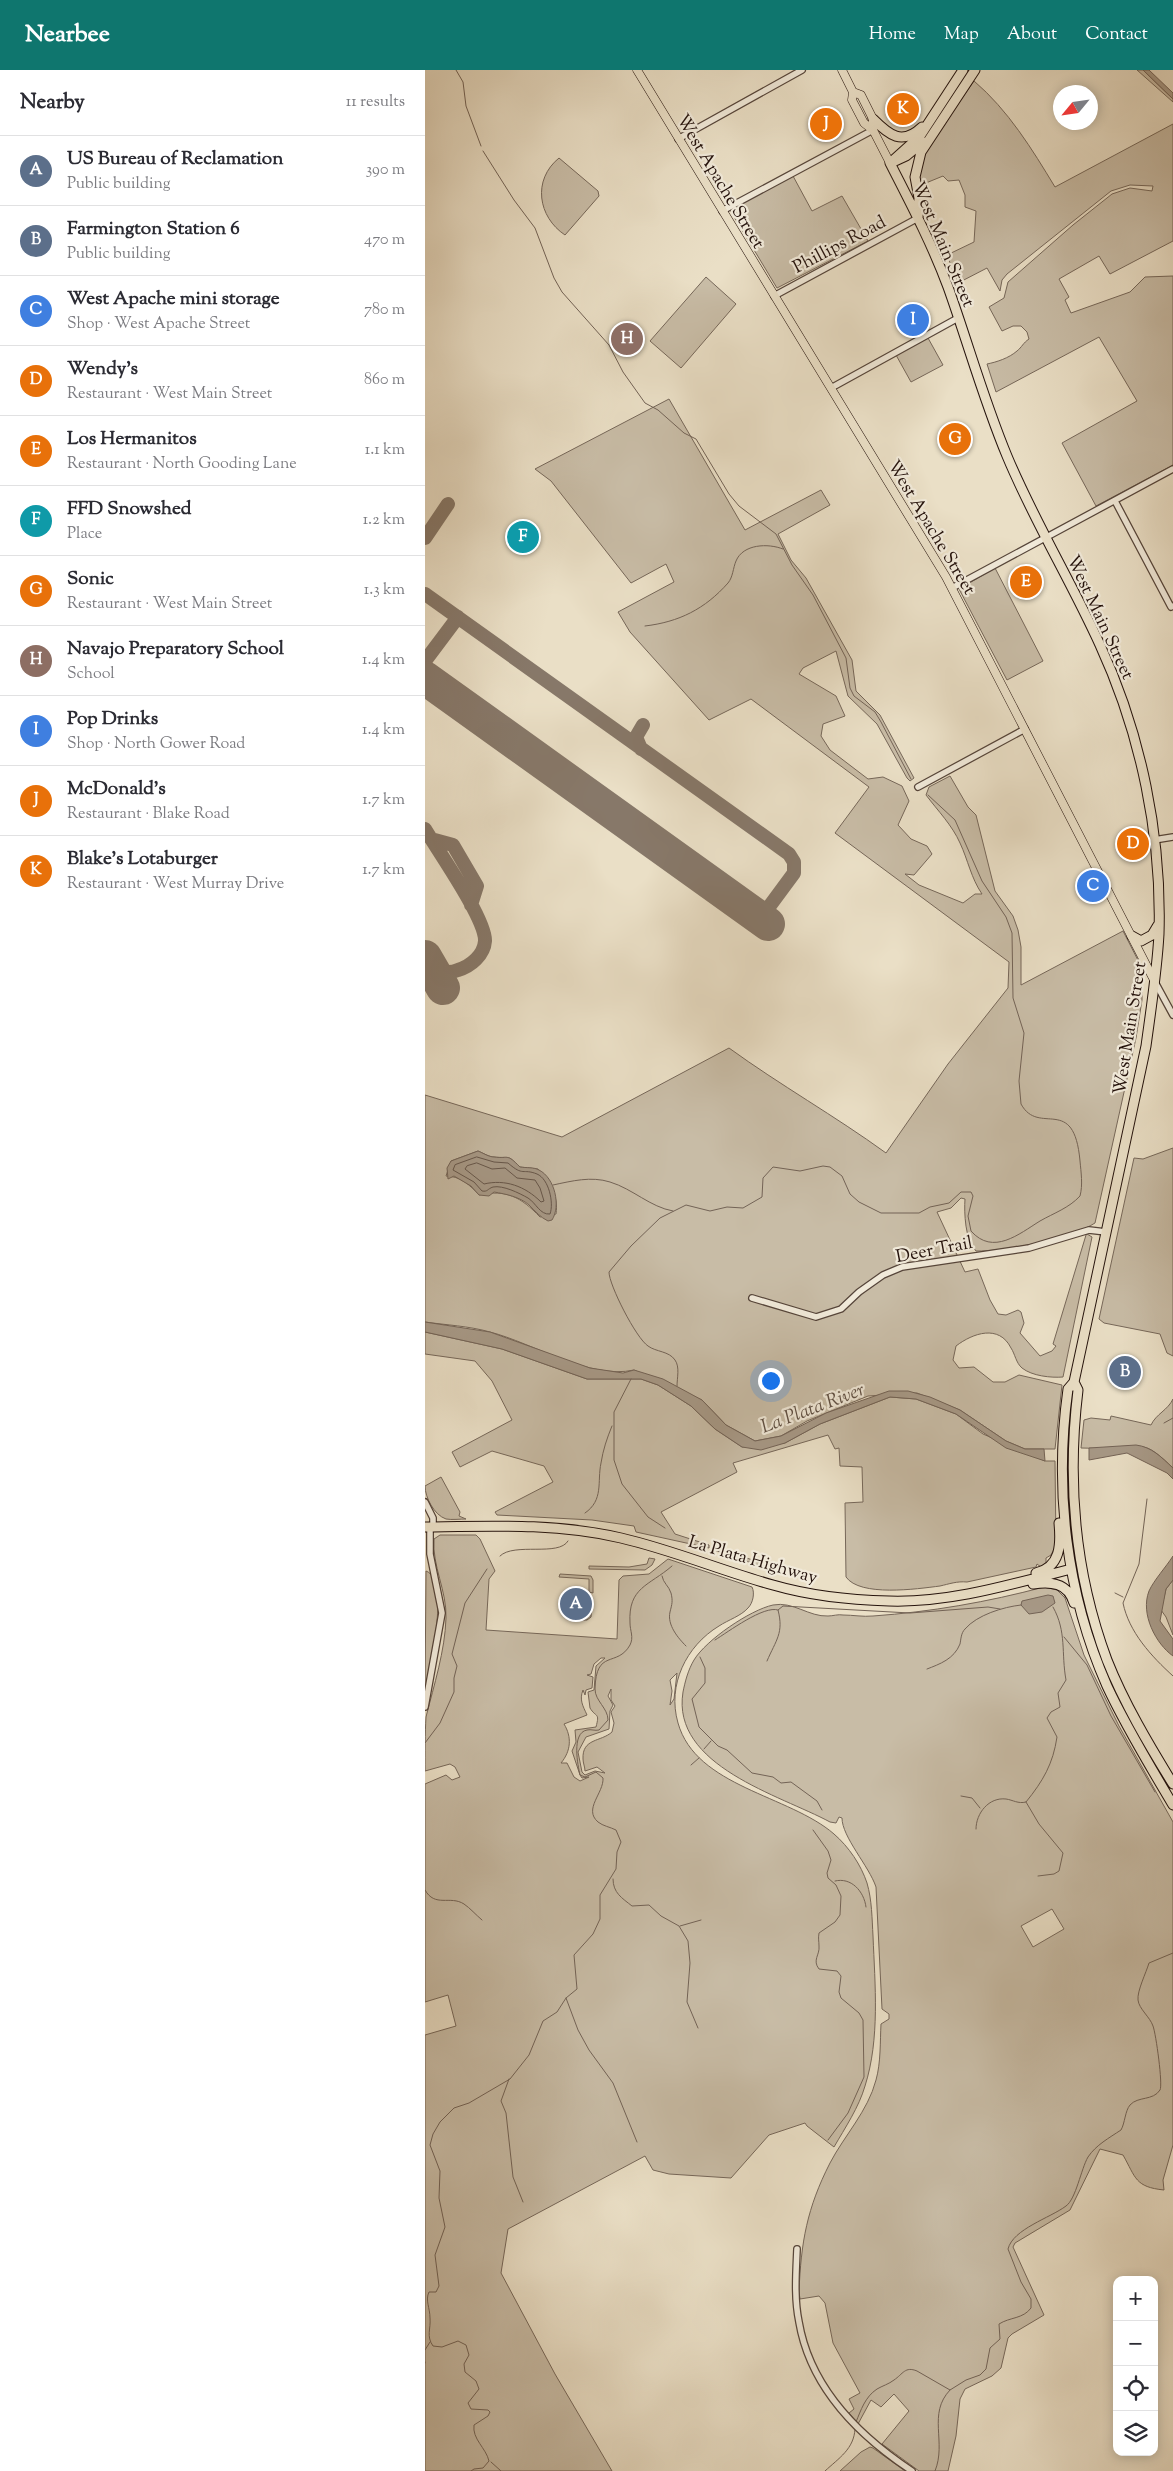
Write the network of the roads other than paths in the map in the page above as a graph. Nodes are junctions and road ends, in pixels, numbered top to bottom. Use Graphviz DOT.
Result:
graph roads {
  1 [pos="637,70"];
  2 [pos="802,70"];
  3 [pos="842,70"];
  4 [pos="963,70"];
  5 [pos="975,70"];
  6 [pos="853,92"];
  7 [pos="937,118"];
  8 [pos="873,119"];
  9 [pos="873,130"];
  10 [pos="678,139"];
  11 [pos="890,163"];
  12 [pos="722,211"];
  13 [pos="918,218"];
  14 [pos="774,296"];
  15 [pos="959,318"];
  16 [pos="831,388"];
  17 [pos="1173,469"];
  18 [pos="1115,501"];
  19 [pos="1045,538"];
  20 [pos="952,588"];
  21 [pos="1172,607"];
  22 [pos="1025,729"];
  23 [pos="918,787"];
  24 [pos="1173,837"];
  25 [pos="1154,840"];
  26 [pos="1159,924"];
  27 [pos="1132,936"];
  28 [pos="1155,980"];
  29 [pos="1173,1015"];
  30 [pos="1105,1232"];
  31 [pos="752,1298"];
  32 [pos="1074,1382"];
  33 [pos="1062,1471"];
  34 [pos="425,1502"];
  35 [pos="1077,1524"];
  36 [pos="429,1527"];
  37 [pos="432,1566"];
  38 [pos="425,1567"];
  39 [pos="1071,1569"];
  40 [pos="999,1587"];
  41 [pos="1105,1651"];
  42 [pos="1093,1652"];
  43 [pos="425,1707"];
  44 [pos="1173,1784"];
  45 [pos="1173,1805"];
  46 [pos="797,2249"];
  47 [pos="912,2471"];
  1 -- 10 [label="main road, West Apache Street"];
  2 -- 10 [label="street"];
  3 -- 6 [label="main road, West Main Street"];
  4 -- 7 [label="highway"];
  5 -- 7 [label="highway"];
  6 -- 8 [label="main road, West Main Street"];
  6 -- 9 [label="main road, West Main Street"];
  7 -- 8 [label="highway"];
  7 -- 11 [label="highway"];
  7 -- 13 [label="highway"];
  8 -- 9 [label="main road, West Main Street"];
  9 -- 11 [label="main road, West Main Street"];
  9 -- 12 [label="street"];
  10 -- 12 [label="main road, West Apache Street"];
  11 -- 13 [label="highway, West Main Street"];
  12 -- 14 [label="main road, West Apache Street"];
  13 -- 14 [label="street, Phillips Road"];
  13 -- 15 [label="highway, West Main Street"];
  14 -- 16 [label="main road, West Apache Street"];
  15 -- 16 [label="street"];
  15 -- 19 [label="highway, West Main Street"];
  16 -- 20 [label="main road, West Apache Street"];
  17 -- 18 [label="street"];
  18 -- 19 [label="street"];
  18 -- 21 [label="street"];
  19 -- 20 [label="street"];
  19 -- 25 [label="highway, West Main Street"];
  20 -- 22 [label="main road, West Apache Street"];
  22 -- 23 [label="street"];
  22 -- 27 [label="main road, West Apache Street"];
  24 -- 25 [label="street"];
  25 -- 26 [label="highway, West Main Street"];
  26 -- 27 [label="highway"];
  26 -- 28 [label="highway, West Main Street"];
  27 -- 28 [label="main road, West Apache Street"];
  28 -- 29 [label="street, West Apache Street"];
  28 -- 30 [label="highway, West Main Street"];
  30 -- 31 [label="street, Deer Trail"];
  30 -- 32 [label="highway, West Main Street"];
  32 -- 33 [label="highway, West Main Street"];
  32 -- 35 [label="highway, West Main Street"];
  33 -- 39 [label="highway, West Main Street"];
  33 -- 40 [label="highway"];
  34 -- 36 [label="street"];
  35 -- 39 [label="highway"];
  35 -- 41 [label="highway, West Main Street"];
  36 -- 37 [label="street"];
  36 -- 40 [label="highway, La Plata Highway"];
  37 -- 38 [label="street"];
  37 -- 43 [label="street"];
  39 -- 40 [label="highway, La Plata Highway"];
  39 -- 41 [label="highway"];
  39 -- 42 [label="highway, West Main Street"];
  40 -- 42 [label="highway"];
  41 -- 44 [label="highway, West Main Street"];
  42 -- 45 [label="highway, West Main Street"];
  46 -- 47 [label="street"];
}
